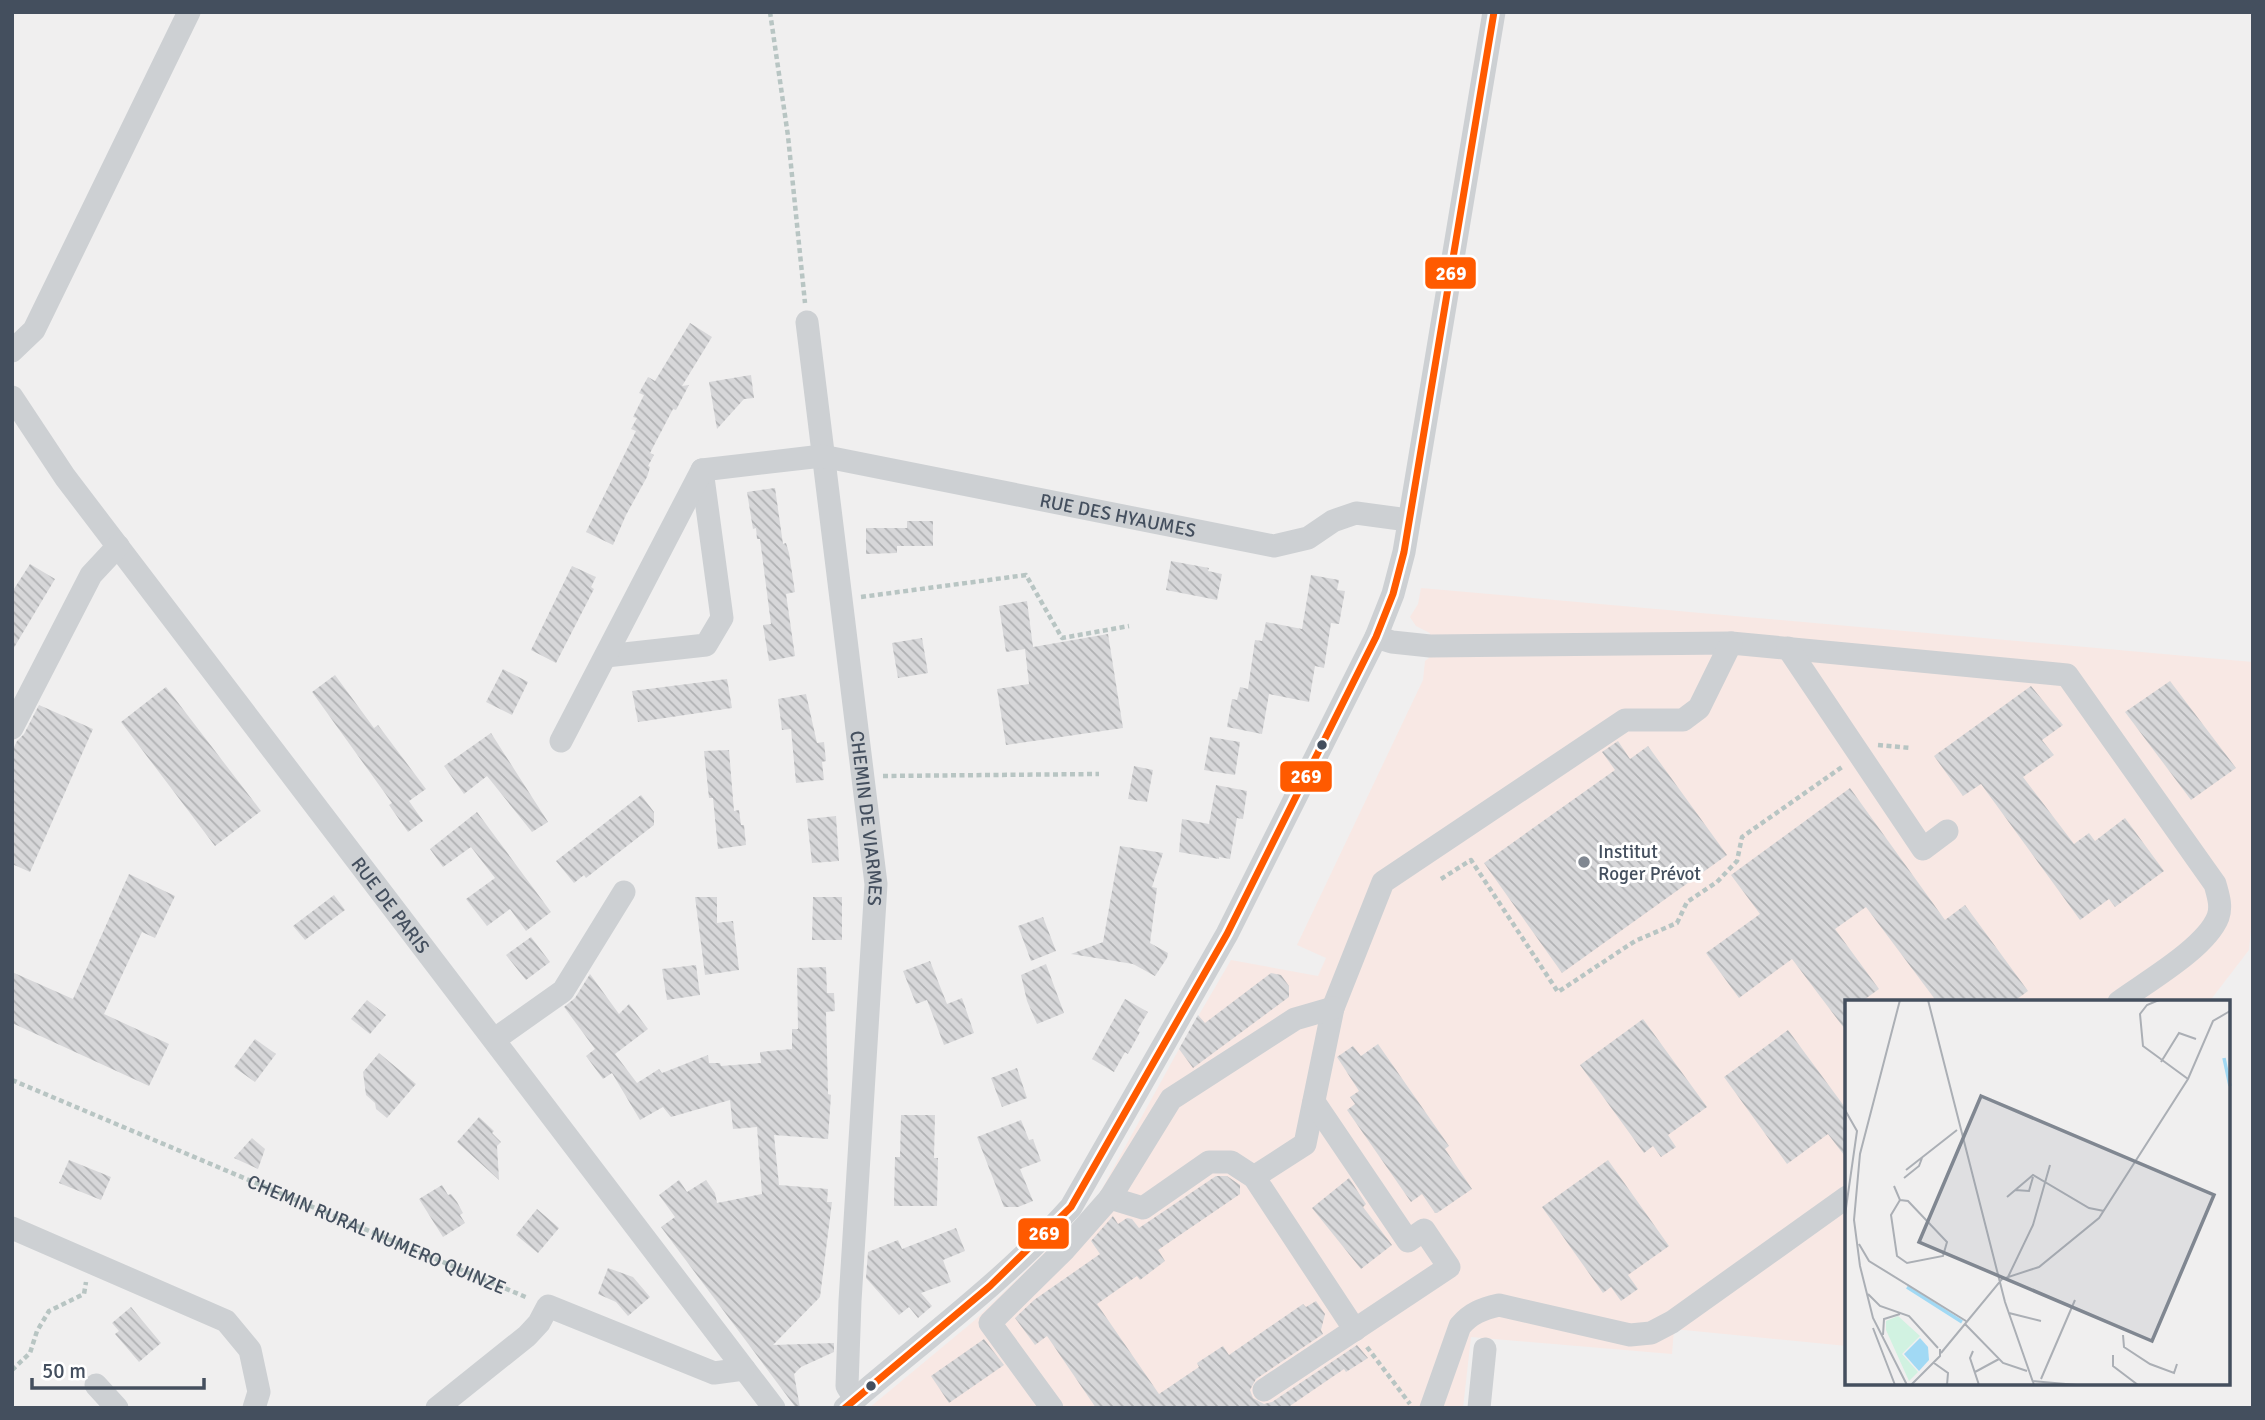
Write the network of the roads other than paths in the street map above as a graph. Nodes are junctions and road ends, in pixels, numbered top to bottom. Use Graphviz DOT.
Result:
graph roads {
  1 [pos="189,12"];
  2 [pos="1494,12"];
  3 [pos="807,322"];
  4 [pos="12,351"];
  5 [pos="12,397"];
  6 [pos="822,456"];
  7 [pos="702,470"];
  8 [pos="1408,520"];
  9 [pos="118,546"];
  10 [pos="1376,637"];
  11 [pos="1731,643"];
  12 [pos="1788,648"];
  13 [pos="606,656"];
  14 [pos="12,727"];
  15 [pos="561,741"];
  16 [pos="1947,831"];
  17 [pos="624,892"];
  18 [pos="2122,1000"];
  19 [pos="1333,1008"];
  20 [pos="495,1039"];
  21 [pos="1314,1102"];
  22 [pos="1254,1177"];
  23 [pos="1110,1198"];
  24 [pos="1845,1198"];
  25 [pos="12,1228"];
  26 [pos="1355,1330"];
  27 [pos="1485,1349"];
  28 [pos="744,1369"];
  29 [pos="96,1385"];
  30 [pos="1264,1390"];
  31 [pos="850,1403"];
  32 [pos="117,1408"];
  33 [pos="254,1408"];
  34 [pos="437,1408"];
  35 [pos="774,1408"];
  36 [pos="1052,1408"];
  37 [pos="1431,1408"];
  38 [pos="1479,1408"];
  1 -- 4 [label="street"];
  2 -- 8 [label="street"];
  3 -- 6 [label="street, CHEMIN DE VIARMES"];
  5 -- 9 [label="street, RUE DE PARIS"];
  6 -- 7 [label="street, RUE DES HYAUMES"];
  6 -- 8 [label="street, RUE DES HYAUMES"];
  6 -- 31 [label="street, CHEMIN DE VIARMES"];
  7 -- 13 [label="street"];
  7 -- 13 [label="street"];
  8 -- 10 [label="street"];
  9 -- 14 [label="street"];
  9 -- 20 [label="street, RUE DE PARIS"];
  10 -- 11 [label="street"];
  10 -- 31 [label="street"];
  11 -- 12 [label="street"];
  11 -- 19 [label="street"];
  12 -- 16 [label="street"];
  12 -- 18 [label="street"];
  13 -- 15 [label="street"];
  17 -- 20 [label="street"];
  19 -- 21 [label="street"];
  19 -- 23 [label="street"];
  20 -- 28 [label="street, RUE DE PARIS"];
  21 -- 22 [label="street"];
  21 -- 26 [label="street"];
  22 -- 23 [label="street"];
  22 -- 26 [label="street"];
  23 -- 36 [label="street"];
  24 -- 37 [label="street"];
  25 -- 33 [label="street"];
  26 -- 30 [label="street"];
  27 -- 38 [label="street"];
  28 -- 34 [label="street"];
  28 -- 35 [label="street, RUE DE PARIS"];
  29 -- 32 [label="street"];
}
